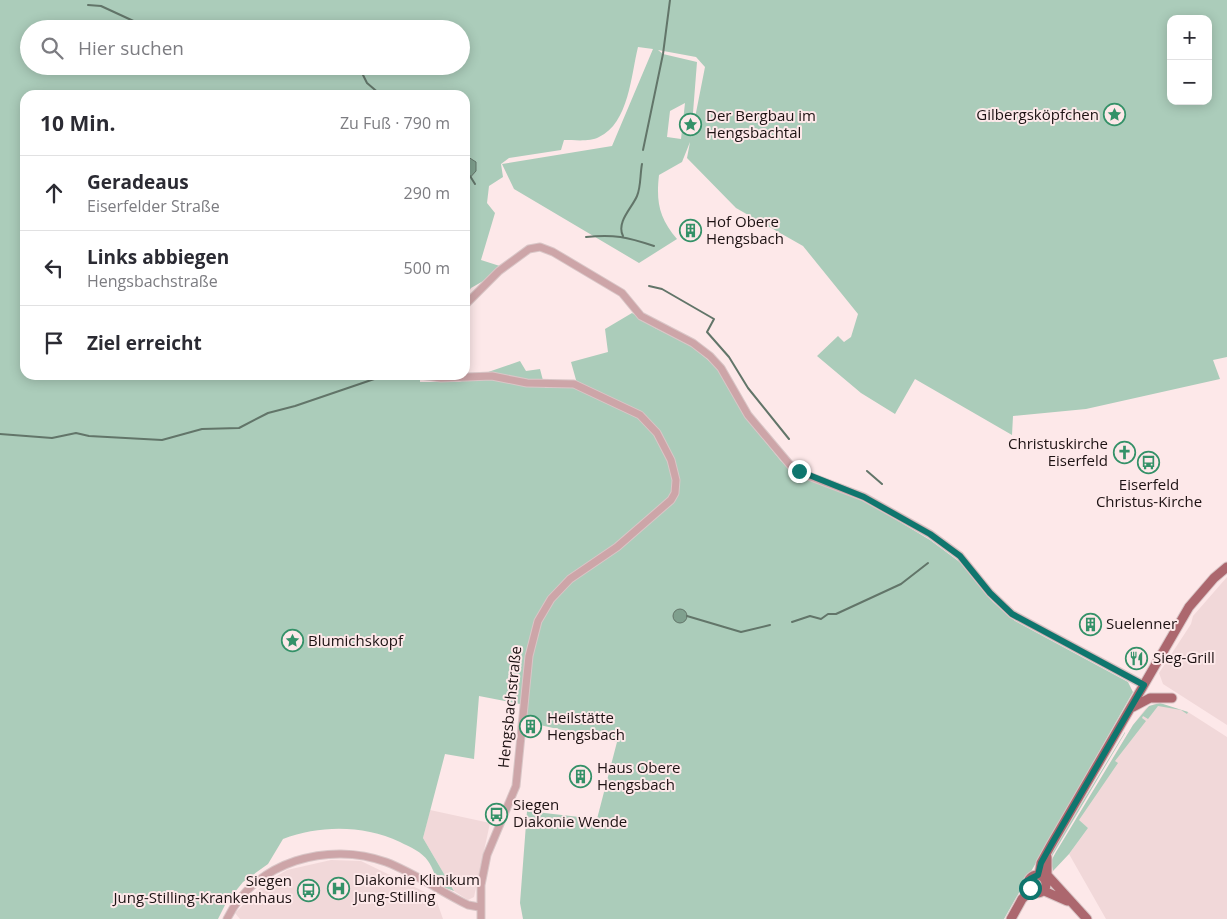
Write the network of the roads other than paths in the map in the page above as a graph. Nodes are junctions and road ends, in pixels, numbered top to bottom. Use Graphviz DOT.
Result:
graph roads {
  1 [pos="470,300"];
  2 [pos="470,377"];
  3 [pos="1227,567"];
  4 [pos="1144,685"];
  5 [pos="1172,698"];
  6 [pos="1131,708"];
  7 [pos="1051,845"];
  8 [pos="1038,875"];
  9 [pos="1044,888"];
  10 [pos="1031,890"];
  11 [pos="1072,903"];
  12 [pos="479,907"];
  13 [pos="227,919"];
  14 [pos="481,919"];
  15 [pos="1011,919"];
  16 [pos="1087,919"];
  1 -- 4 [label="street"];
  2 -- 12 [label="street, Hengsbachstraße"];
  3 -- 4 [label="main road"];
  4 -- 6 [label="main road"];
  5 -- 6 [label="main road"];
  6 -- 7 [label="main road"];
  7 -- 8 [label="main road"];
  7 -- 11 [label="main road"];
  8 -- 9 [label="main road"];
  8 -- 10 [label="main road"];
  9 -- 10 [label="main road"];
  9 -- 11 [label="main road"];
  10 -- 15 [label="main road"];
  11 -- 16 [label="main road"];
  12 -- 13 [label="street"];
  12 -- 14 [label="street, Hengsbachstraße"];
}
